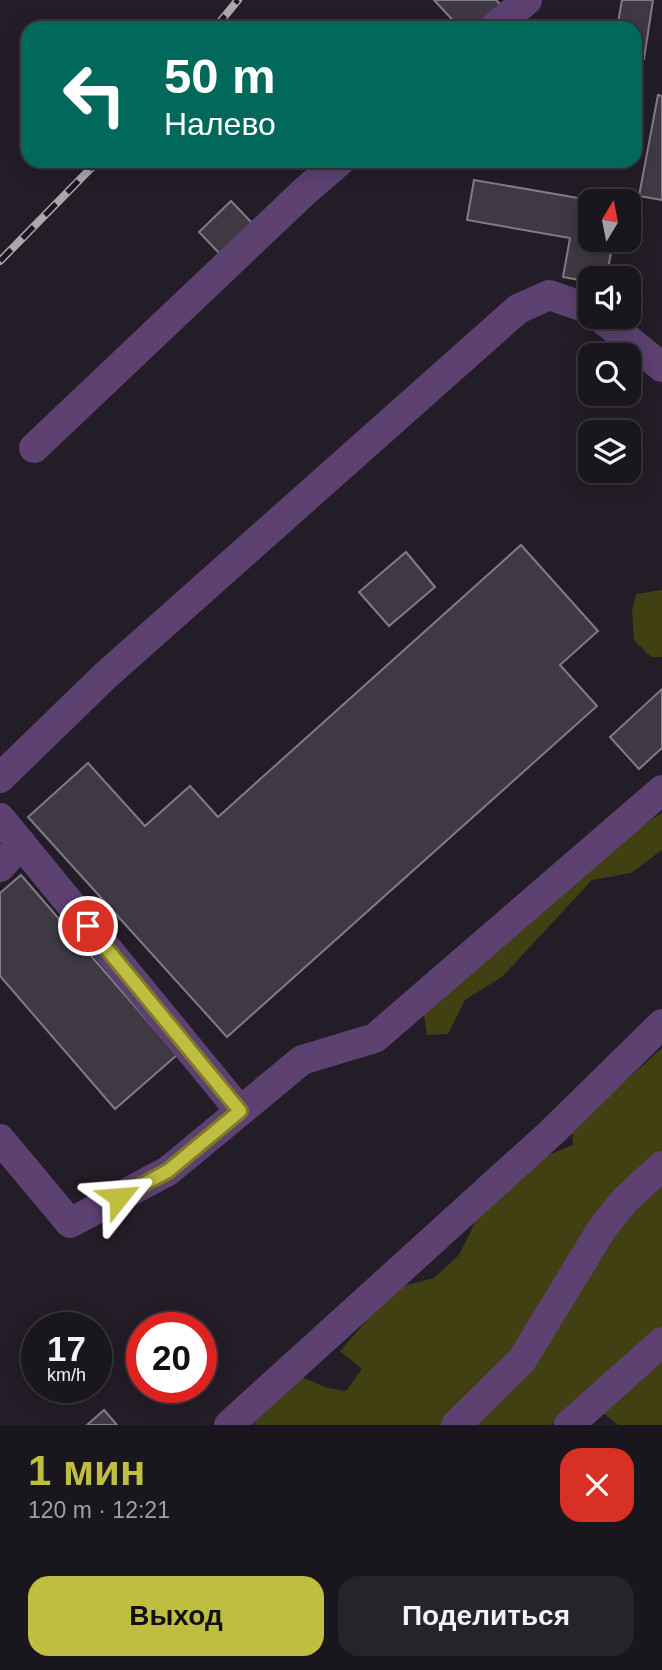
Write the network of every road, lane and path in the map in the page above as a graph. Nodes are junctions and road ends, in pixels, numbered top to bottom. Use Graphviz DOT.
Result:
graph roads {
  1 [pos="527,0"];
  2 [pos="502,21"];
  3 [pos="332,168"];
  4 [pos="578,305"];
  5 [pos="615,329"];
  6 [pos="662,367"];
  7 [pos="34,448"];
  8 [pos="0,778"];
  9 [pos="662,790"];
  10 [pos="0,818"];
  11 [pos="20,843"];
  12 [pos="0,867"];
  13 [pos="662,1024"];
  14 [pos="240,1111"];
  15 [pos="0,1139"];
  16 [pos="662,1166"];
  17 [pos="662,1342"];
  18 [pos="229,1425"];
  19 [pos="456,1425"];
  20 [pos="569,1425"];
  1 -- 2 [label="lane"];
  3 -- 7 [label="lane"];
  4 -- 8 [label="lane"];
  5 -- 6 [label="lane"];
  9 -- 14 [label="lane"];
  10 -- 11 [label="lane"];
  11 -- 12 [label="lane"];
  11 -- 14 [label="lane"];
  13 -- 18 [label="lane"];
  14 -- 15 [label="lane"];
  16 -- 19 [label="lane"];
  17 -- 20 [label="lane"];
}
